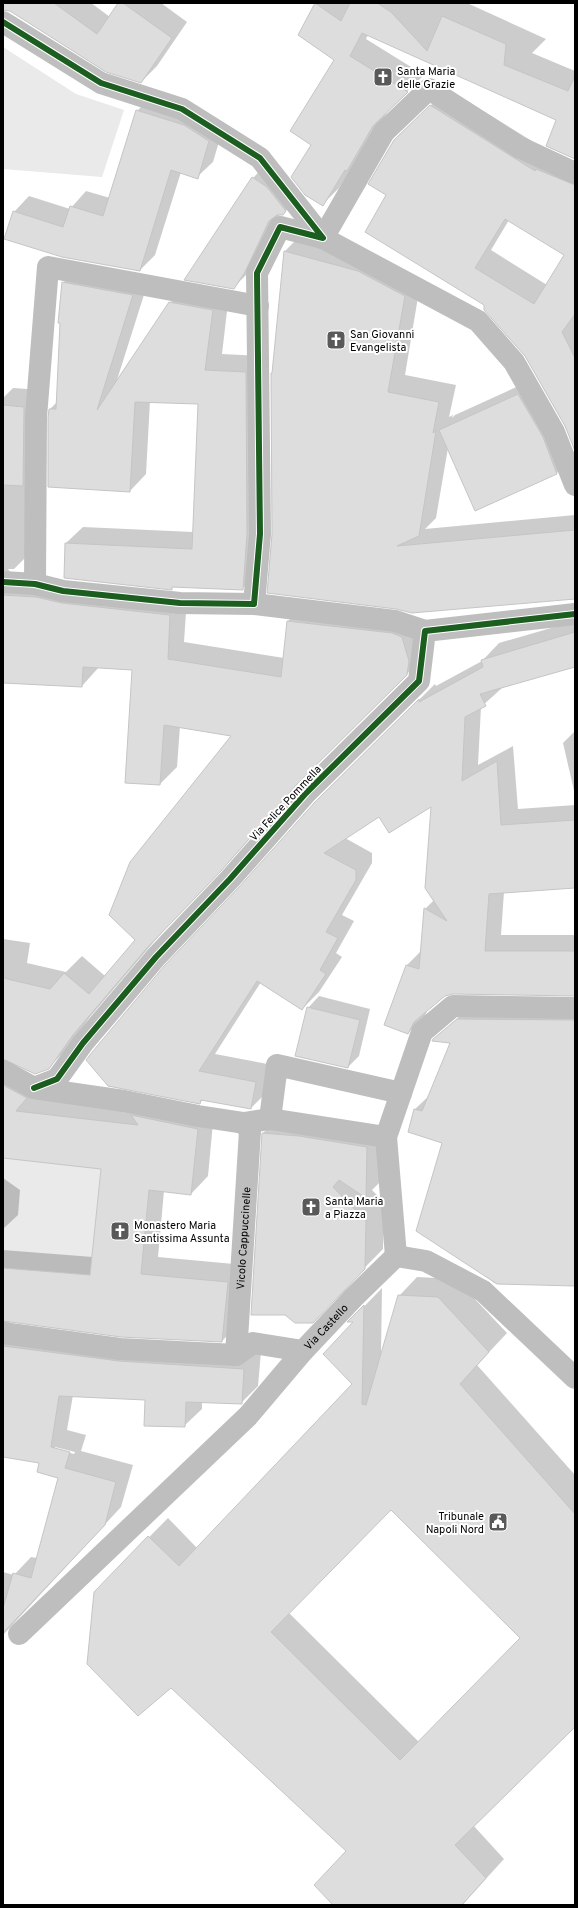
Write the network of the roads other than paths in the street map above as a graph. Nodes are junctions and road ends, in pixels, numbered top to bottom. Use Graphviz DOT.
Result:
graph roads {
  1 [pos="3,22"];
  2 [pos="575,173"];
  3 [pos="323,238"];
  4 [pos="258,306"];
  5 [pos="575,485"];
  6 [pos="3,582"];
  7 [pos="35,584"];
  8 [pos="254,604"];
  9 [pos="575,614"];
  10 [pos="425,631"];
  11 [pos="575,1008"];
  12 [pos="3,1071"];
  13 [pos="34,1088"];
  14 [pos="401,1093"];
  15 [pos="270,1119"];
  16 [pos="244,1123"];
  17 [pos="386,1137"];
  18 [pos="396,1256"];
  19 [pos="3,1333"];
  20 [pos="303,1351"];
  21 [pos="236,1355"];
  22 [pos="574,1374"];
  23 [pos="18,1634"];
  1 -- 3 [label="street"];
  2 -- 3 [label="street"];
  3 -- 4 [label="street"];
  3 -- 5 [label="street"];
  4 -- 7 [label="street"];
  4 -- 8 [label="street"];
  6 -- 7 [label="street"];
  7 -- 8 [label="street"];
  8 -- 10 [label="street"];
  9 -- 10 [label="street"];
  10 -- 13 [label="street, Via Felice Pommella"];
  11 -- 14 [label="street"];
  12 -- 13 [label="street"];
  13 -- 16 [label="street"];
  14 -- 15 [label="street"];
  14 -- 17 [label="street"];
  15 -- 16 [label="street"];
  15 -- 17 [label="street"];
  16 -- 21 [label="street, Vicolo Cappuccinelle"];
  17 -- 18 [label="street"];
  18 -- 20 [label="street, Via Castello"];
  18 -- 22 [label="street"];
  19 -- 21 [label="street"];
  20 -- 21 [label="street, Via Castello"];
  20 -- 23 [label="street"];
}
